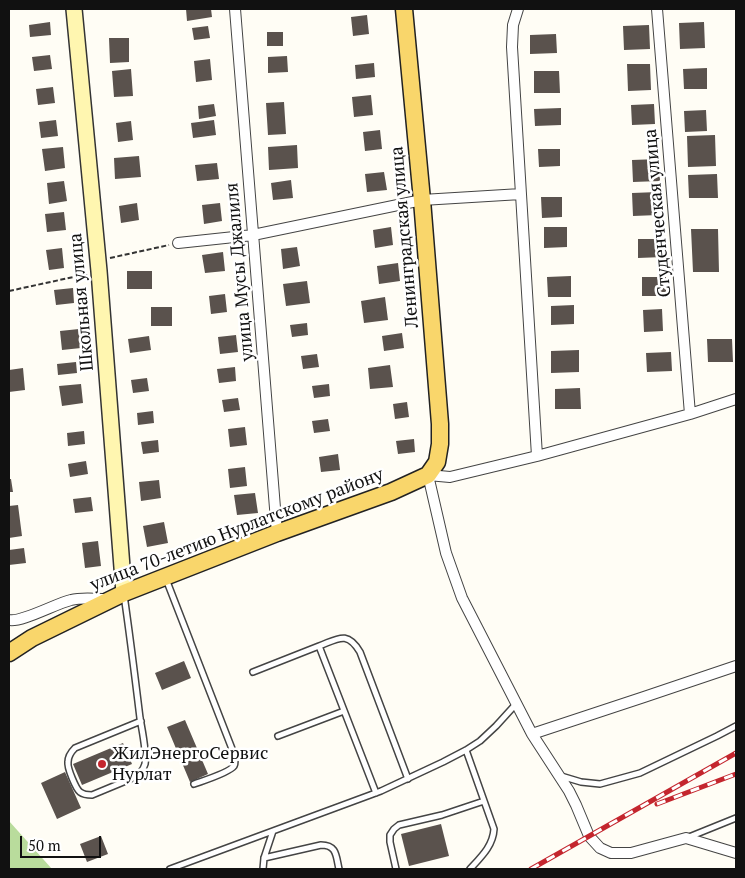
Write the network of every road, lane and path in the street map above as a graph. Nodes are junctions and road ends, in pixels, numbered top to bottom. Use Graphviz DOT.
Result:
graph roads {
  1 [pos="74,9"];
  2 [pos="235,9"];
  3 [pos="404,9"];
  4 [pos="657,9"];
  5 [pos="517,11"];
  6 [pos="521,194"];
  7 [pos="422,200"];
  8 [pos="253,235"];
  9 [pos="178,243"];
  10 [pos="99,266"];
  11 [pos="9,291"];
  12 [pos="736,399"];
  13 [pos="690,414"];
  14 [pos="537,456"];
  15 [pos="433,468"];
  16 [pos="277,533"];
  17 [pos="165,577"];
  18 [pos="117,596"];
  19 [pos="9,620"];
  20 [pos="319,646"];
  21 [pos="9,653"];
  22 [pos="736,666"];
  23 [pos="253,672"];
  24 [pos="516,703"];
  25 [pos="344,711"];
  26 [pos="141,721"];
  27 [pos="736,726"];
  28 [pos="532,734"];
  29 [pos="278,736"];
  30 [pos="466,750"];
  31 [pos="558,775"];
  32 [pos="408,779"];
  33 [pos="194,784"];
  34 [pos="376,793"];
  35 [pos="484,801"];
  36 [pos="736,818"];
  37 [pos="273,832"];
  38 [pos="686,838"];
  39 [pos="736,853"];
  40 [pos="264,858"];
  41 [pos="170,869"];
  42 [pos="263,869"];
  43 [pos="339,869"];
  44 [pos="396,869"];
  45 [pos="470,869"];
  1 -- 10 [label="street, Школьная улица"];
  2 -- 8 [label="street, улица Мусы Джалиля"];
  3 -- 7 [label="main road, Ленинградская улица"];
  4 -- 13 [label="street, Студенческая улица"];
  5 -- 6 [label="street"];
  6 -- 7 [label="street"];
  6 -- 14 [label="street"];
  7 -- 8 [label="street"];
  7 -- 15 [label="main road, Ленинградская улица"];
  8 -- 9 [label="street"];
  8 -- 16 [label="street, улица Мусы Джалиля"];
  9 -- 10 [label="path"];
  10 -- 11 [label="path"];
  10 -- 18 [label="street, Школьная улица"];
  12 -- 13 [label="street, улица 70-летию Нурлатскому району"];
  13 -- 14 [label="street, улица 70-летию Нурлатскому району"];
  14 -- 15 [label="street, улица 70-летию Нурлатскому району"];
  15 -- 16 [label="main road, улица 70-летию Нурлатскому району"];
  15 -- 24 [label="street"];
  16 -- 17 [label="main road, улица 70-летию Нурлатскому району"];
  17 -- 18 [label="main road, улица 70-летию Нурлатскому району"];
  17 -- 33 [label="lane"];
  18 -- 19 [label="street"];
  18 -- 21 [label="main road, улица 70-летию Нурлатскому району"];
  18 -- 26 [label="lane"];
  20 -- 23 [label="lane"];
  20 -- 25 [label="lane"];
  20 -- 32 [label="lane"];
  22 -- 28 [label="street"];
  24 -- 28 [label="street"];
  24 -- 30 [label="lane"];
  25 -- 29 [label="lane"];
  25 -- 34 [label="lane"];
  26 -- 26 [label="lane"];
  27 -- 31 [label="lane"];
  28 -- 31 [label="street"];
  30 -- 32 [label="lane"];
  30 -- 35 [label="lane"];
  31 -- 38 [label="street"];
  32 -- 34 [label="lane"];
  34 -- 37 [label="lane"];
  35 -- 44 [label="lane"];
  35 -- 45 [label="lane"];
  36 -- 38 [label="lane"];
  37 -- 40 [label="lane"];
  37 -- 41 [label="lane"];
  38 -- 39 [label="street"];
  40 -- 42 [label="lane"];
  40 -- 43 [label="lane"];
}
